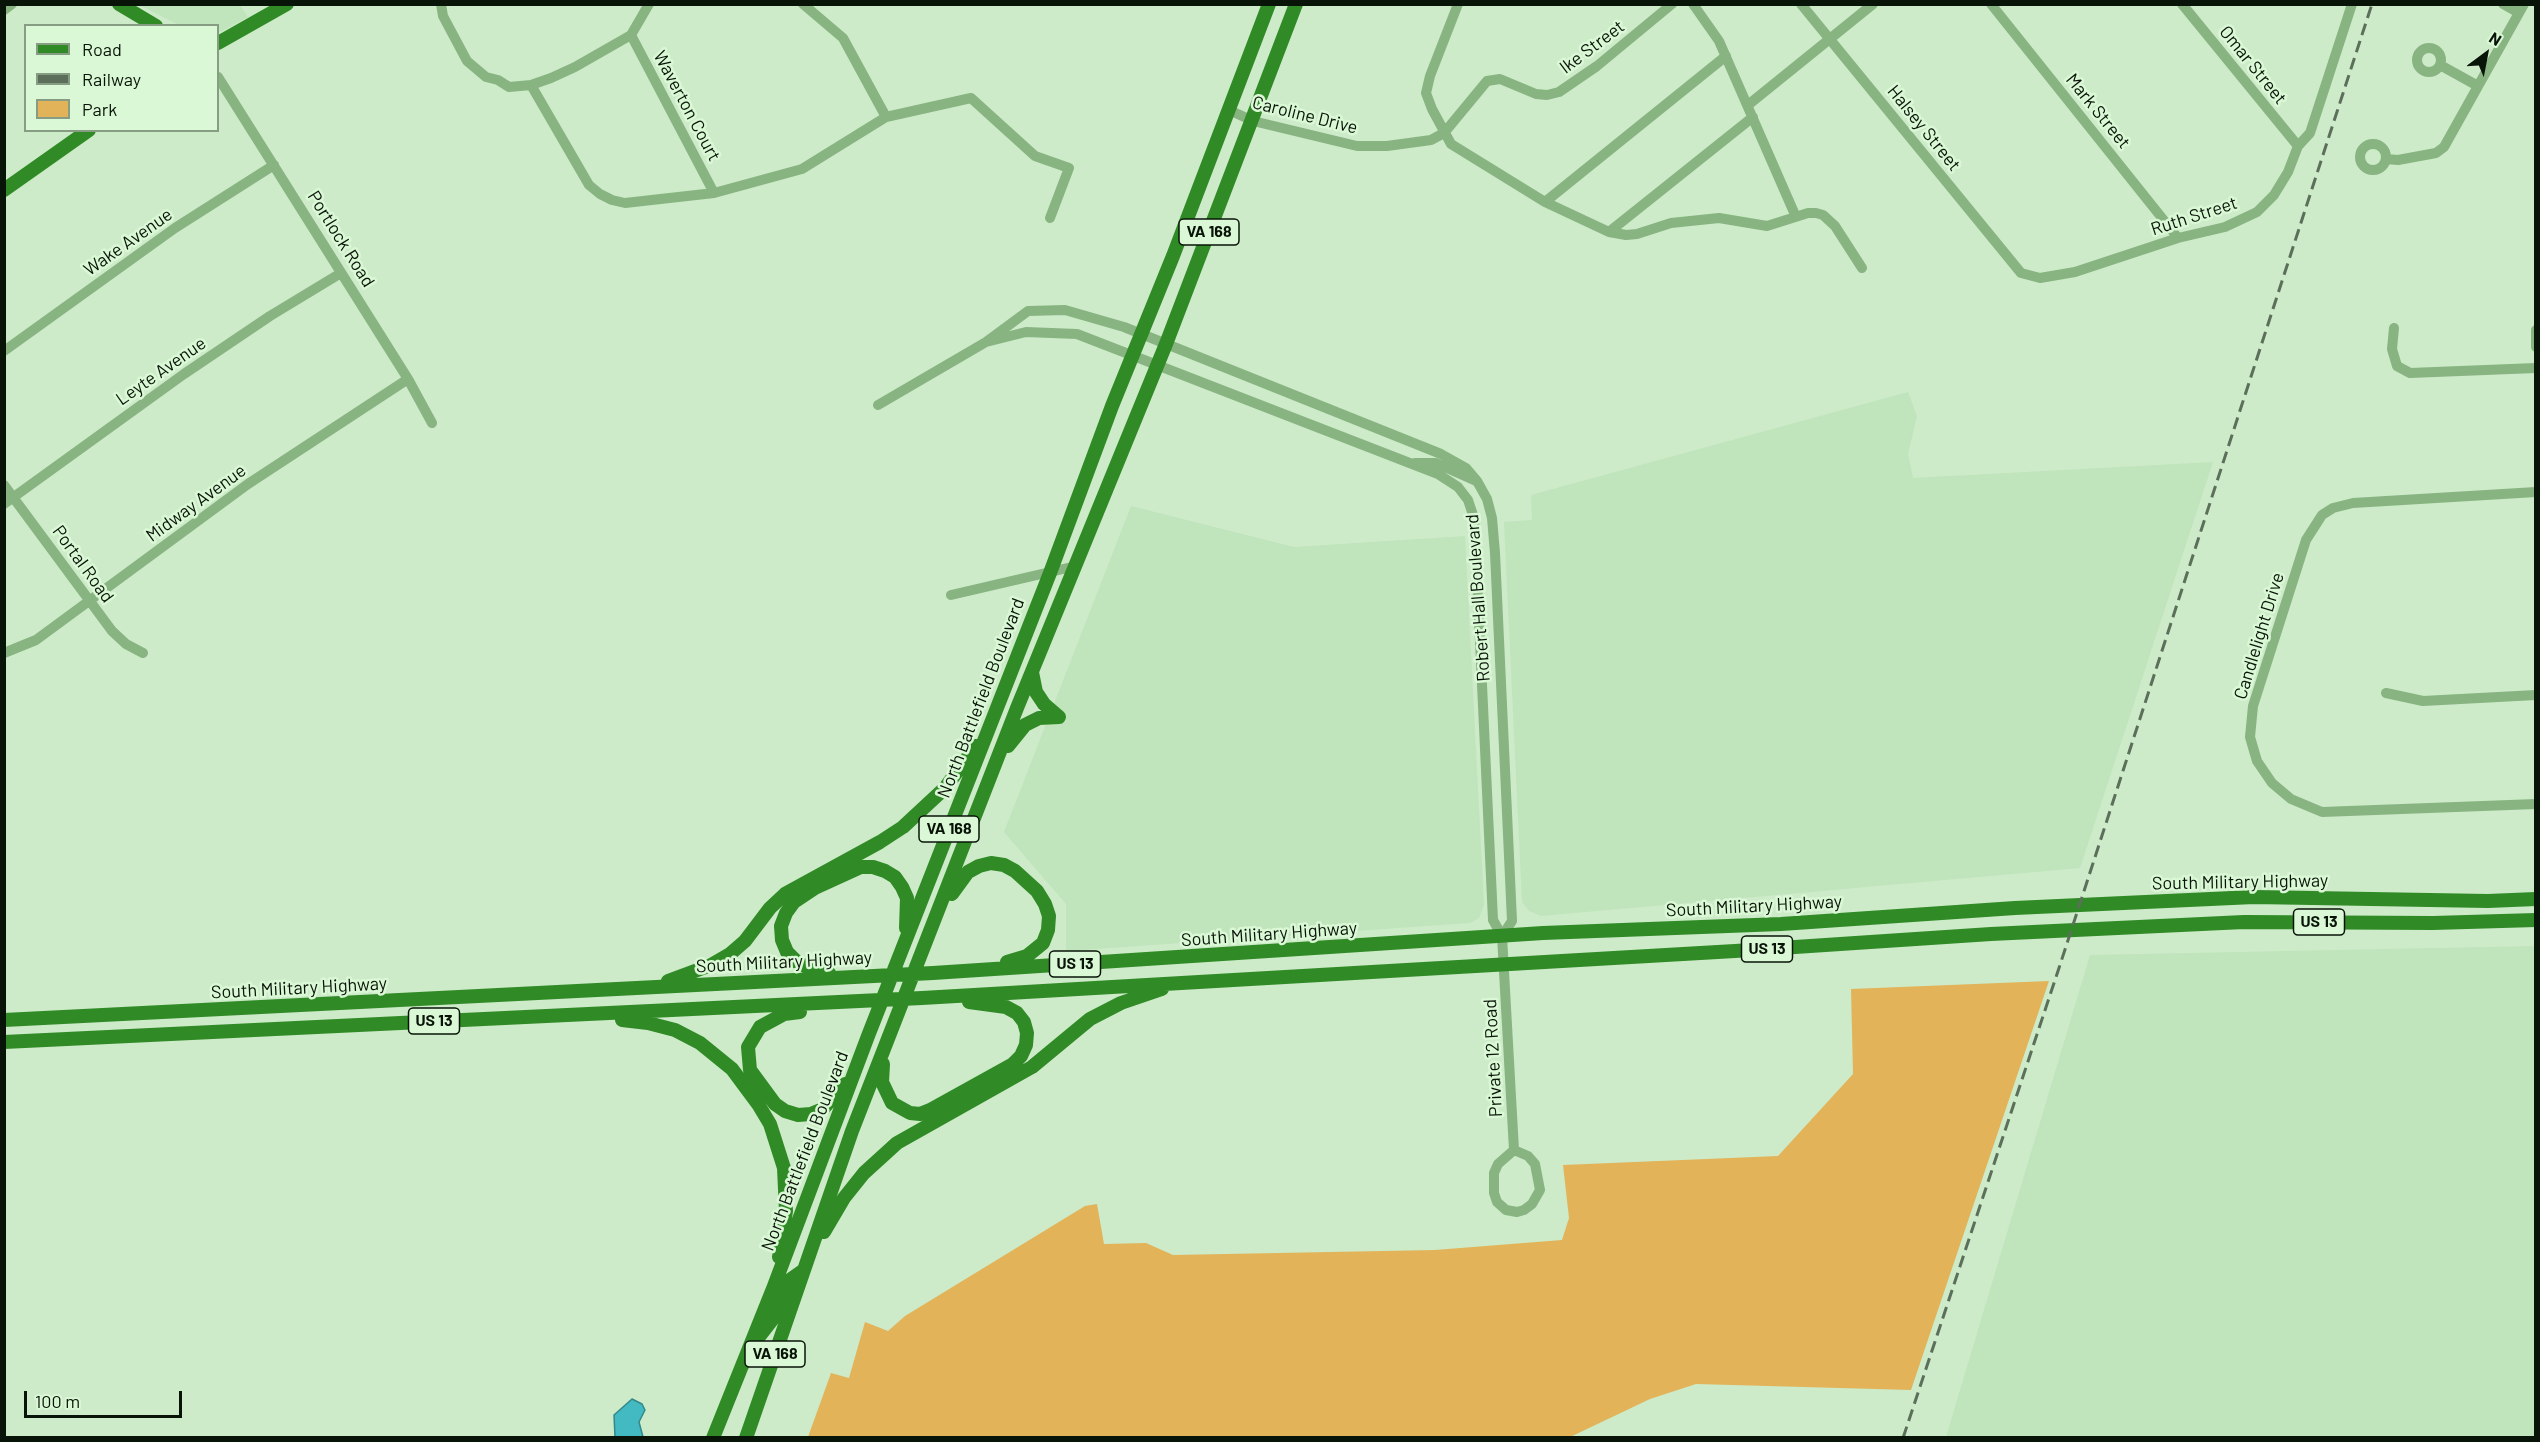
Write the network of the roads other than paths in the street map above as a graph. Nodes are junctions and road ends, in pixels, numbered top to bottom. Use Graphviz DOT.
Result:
graph roads {
  1 [pos="12,4"];
  2 [pos="119,4"];
  3 [pos="287,4"];
  4 [pos="441,4"];
  5 [pos="649,4"];
  6 [pos="803,4"];
  7 [pos="1269,4"];
  8 [pos="1296,4"];
  9 [pos="1458,4"];
  10 [pos="1672,4"];
  11 [pos="1693,4"];
  12 [pos="1802,4"];
  13 [pos="1873,4"];
  14 [pos="1991,4"];
  15 [pos="2182,4"];
  16 [pos="2352,4"];
  17 [pos="2503,4"];
  18 [pos="2521,9"];
  19 [pos="4,10"];
  20 [pos="153,24"];
  21 [pos="631,35"];
  22 [pos="1830,39"];
  23 [pos="219,42"];
  24 [pos="1726,56"];
  25 [pos="2440,65"];
  26 [pos="219,78"];
  27 [pos="531,85"];
  28 [pos="2478,86"];
  29 [pos="1748,105"];
  30 [pos="1228,110"];
  31 [pos="886,117"];
  32 [pos="1753,117"];
  33 [pos="1253,121"];
  34 [pos="86,132"];
  35 [pos="1444,133"];
  36 [pos="2298,146"];
  37 [pos="2386,159"];
  38 [pos="274,165"];
  39 [pos="4,190"];
  40 [pos="714,193"];
  41 [pos="1545,202"];
  42 [pos="1796,217"];
  43 [pos="1050,218"];
  44 [pos="1609,232"];
  45 [pos="2178,238"];
  46 [pos="1862,268"];
  47 [pos="341,273"];
  48 [pos="2021,273"];
  49 [pos="2394,328"];
  50 [pos="2535,330"];
  51 [pos="1142,334"];
  52 [pos="986,342"];
  53 [pos="1166,344"];
  54 [pos="2535,347"];
  55 [pos="4,351"];
  56 [pos="1134,354"];
  57 [pos="1158,365"];
  58 [pos="2535,368"];
  59 [pos="408,379"];
  60 [pos="878,405"];
  61 [pos="432,423"];
  62 [pos="1412,463"];
  63 [pos="1478,481"];
  64 [pos="4,486"];
  65 [pos="2535,492"];
  66 [pos="9,501"];
  67 [pos="1076,566"];
  68 [pos="1050,573"];
  69 [pos="951,595"];
  70 [pos="89,602"];
  71 [pos="4,653"];
  72 [pos="143,653"];
  73 [pos="1032,671"];
  74 [pos="2386,693"];
  75 [pos="2535,695"];
  76 [pos="993,716"];
  77 [pos="997,763"];
  78 [pos="2535,804"];
  79 [pos="2535,899"];
  80 [pos="2535,920"];
  81 [pos="1502,936"];
  82 [pos="927,941"];
  83 [pos="904,942"];
  84 [pos="1503,963"];
  85 [pos="933,972"];
  86 [pos="873,976"];
  87 [pos="1189,983"];
  88 [pos="654,986"];
  89 [pos="922,998"];
  90 [pos="863,1001"];
  91 [pos="560,1016"];
  92 [pos="4,1020"];
  93 [pos="890,1035"];
  94 [pos="4,1041"];
  95 [pos="857,1064"];
  96 [pos="1514,1150"];
  97 [pos="810,1254"];
  98 [pos="804,1270"];
  99 [pos="774,1286"];
  100 [pos="748,1350"];
  101 [pos="713,1437"];
  102 [pos="746,1437"];
  1 -- 19 [label="street"];
  2 -- 20 [label="main road"];
  3 -- 23 [label="main road"];
  4 -- 27 [label="street"];
  5 -- 21 [label="street"];
  6 -- 31 [label="street"];
  7 -- 30 [label="main road, North Battlefield Boulevard / VA 168"];
  8 -- 33 [label="main road, North Battlefield Boulevard / VA 168"];
  9 -- 35 [label="street"];
  10 -- 35 [label="street, Ike Street"];
  11 -- 24 [label="street"];
  12 -- 22 [label="street, Halsey Street"];
  13 -- 22 [label="street"];
  14 -- 45 [label="street, Mark Street"];
  15 -- 36 [label="street, Omar Street"];
  16 -- 36 [label="street, Ruth Street"];
  17 -- 18 [label="street"];
  18 -- 28 [label="street"];
  21 -- 27 [label="street"];
  21 -- 40 [label="street, Waverton Court"];
  22 -- 29 [label="street"];
  22 -- 48 [label="street, Halsey Street"];
  24 -- 29 [label="street"];
  24 -- 41 [label="street"];
  25 -- 28 [label="street"];
  26 -- 38 [label="street, Portlock Road"];
  27 -- 40 [label="street"];
  28 -- 37 [label="street"];
  29 -- 32 [label="street"];
  30 -- 33 [label="street, Caroline Drive"];
  30 -- 51 [label="main road, North Battlefield Boulevard / VA 168"];
  31 -- 40 [label="street"];
  31 -- 43 [label="street"];
  32 -- 42 [label="street"];
  32 -- 44 [label="street"];
  33 -- 35 [label="street, Caroline Drive"];
  33 -- 53 [label="main road, North Battlefield Boulevard / VA 168"];
  34 -- 39 [label="main road"];
  35 -- 41 [label="street"];
  36 -- 45 [label="street, Ruth Street"];
  38 -- 47 [label="street, Portlock Road"];
  38 -- 55 [label="street, Wake Avenue"];
  41 -- 44 [label="street"];
  42 -- 44 [label="street"];
  42 -- 46 [label="street"];
  45 -- 48 [label="street, Ruth Street"];
  47 -- 59 [label="street, Portlock Road"];
  47 -- 66 [label="street, Leyte Avenue"];
  49 -- 58 [label="street"];
  50 -- 54 [label="street"];
  51 -- 52 [label="street, Robert Hall Boulevard"];
  51 -- 53 [label="street, Robert Hall Boulevard"];
  51 -- 56 [label="main road, North Battlefield Boulevard / VA 168"];
  52 -- 56 [label="street, Robert Hall Boulevard"];
  52 -- 60 [label="street"];
  53 -- 57 [label="main road, North Battlefield Boulevard / VA 168"];
  53 -- 63 [label="street, Robert Hall Boulevard"];
  56 -- 57 [label="street, Robert Hall Boulevard"];
  56 -- 68 [label="main road, North Battlefield Boulevard / VA 168"];
  57 -- 62 [label="street, Robert Hall Boulevard"];
  57 -- 67 [label="main road, North Battlefield Boulevard / VA 168"];
  59 -- 61 [label="street, Portlock Road"];
  59 -- 70 [label="street, Midway Avenue"];
  62 -- 63 [label="street"];
  62 -- 81 [label="street, Robert Hall Boulevard"];
  63 -- 81 [label="street, Robert Hall Boulevard"];
  64 -- 66 [label="street, Portal Road"];
  65 -- 78 [label="street, Candlelight Drive"];
  66 -- 70 [label="street, Portal Road"];
  67 -- 68 [label="street"];
  67 -- 73 [label="main road, North Battlefield Boulevard / VA 168"];
  68 -- 69 [label="street"];
  68 -- 76 [label="main road, North Battlefield Boulevard / VA 168"];
  70 -- 71 [label="street, Midway Avenue"];
  70 -- 72 [label="street, Portal Road"];
  73 -- 77 [label="main road, North Battlefield Boulevard / VA 168"];
  73 -- 77 [label="main road"];
  74 -- 75 [label="street"];
  76 -- 83 [label="main road, North Battlefield Boulevard / VA 168"];
  76 -- 88 [label="main road"];
  77 -- 82 [label="main road, North Battlefield Boulevard / VA 168"];
  79 -- 81 [label="main road, South Military Highway / US 13"];
  80 -- 84 [label="main road, US 13"];
  81 -- 84 [label="street, Robert Hall Boulevard"];
  81 -- 85 [label="main road, South Military Highway / US 13"];
  82 -- 85 [label="main road"];
  82 -- 93 [label="main road, North Battlefield Boulevard / VA 168"];
  83 -- 86 [label="main road"];
  83 -- 95 [label="main road, North Battlefield Boulevard / VA 168"];
  84 -- 87 [label="main road, US 13"];
  84 -- 96 [label="street, Private 12 Road"];
  85 -- 86 [label="main road, South Military Highway / US 13"];
  86 -- 88 [label="main road, South Military Highway / US 13"];
  87 -- 89 [label="main road, US 13"];
  87 -- 97 [label="main road"];
  88 -- 92 [label="main road, South Military Highway / US 13"];
  89 -- 90 [label="main road, US 13"];
  89 -- 93 [label="main road"];
  90 -- 91 [label="main road, US 13"];
  90 -- 95 [label="main road"];
  91 -- 94 [label="main road, US 13"];
  91 -- 99 [label="main road"];
  93 -- 97 [label="main road, North Battlefield Boulevard / VA 168"];
  95 -- 99 [label="main road, North Battlefield Boulevard / VA 168"];
  96 -- 96 [label="street"];
  97 -- 98 [label="main road, VA 168"];
  98 -- 100 [label="main road"];
  98 -- 102 [label="main road, VA 168"];
  99 -- 100 [label="main road, North Battlefield Boulevard / VA 168"];
  100 -- 101 [label="main road, North Battlefield Boulevard / VA 168"];
}
